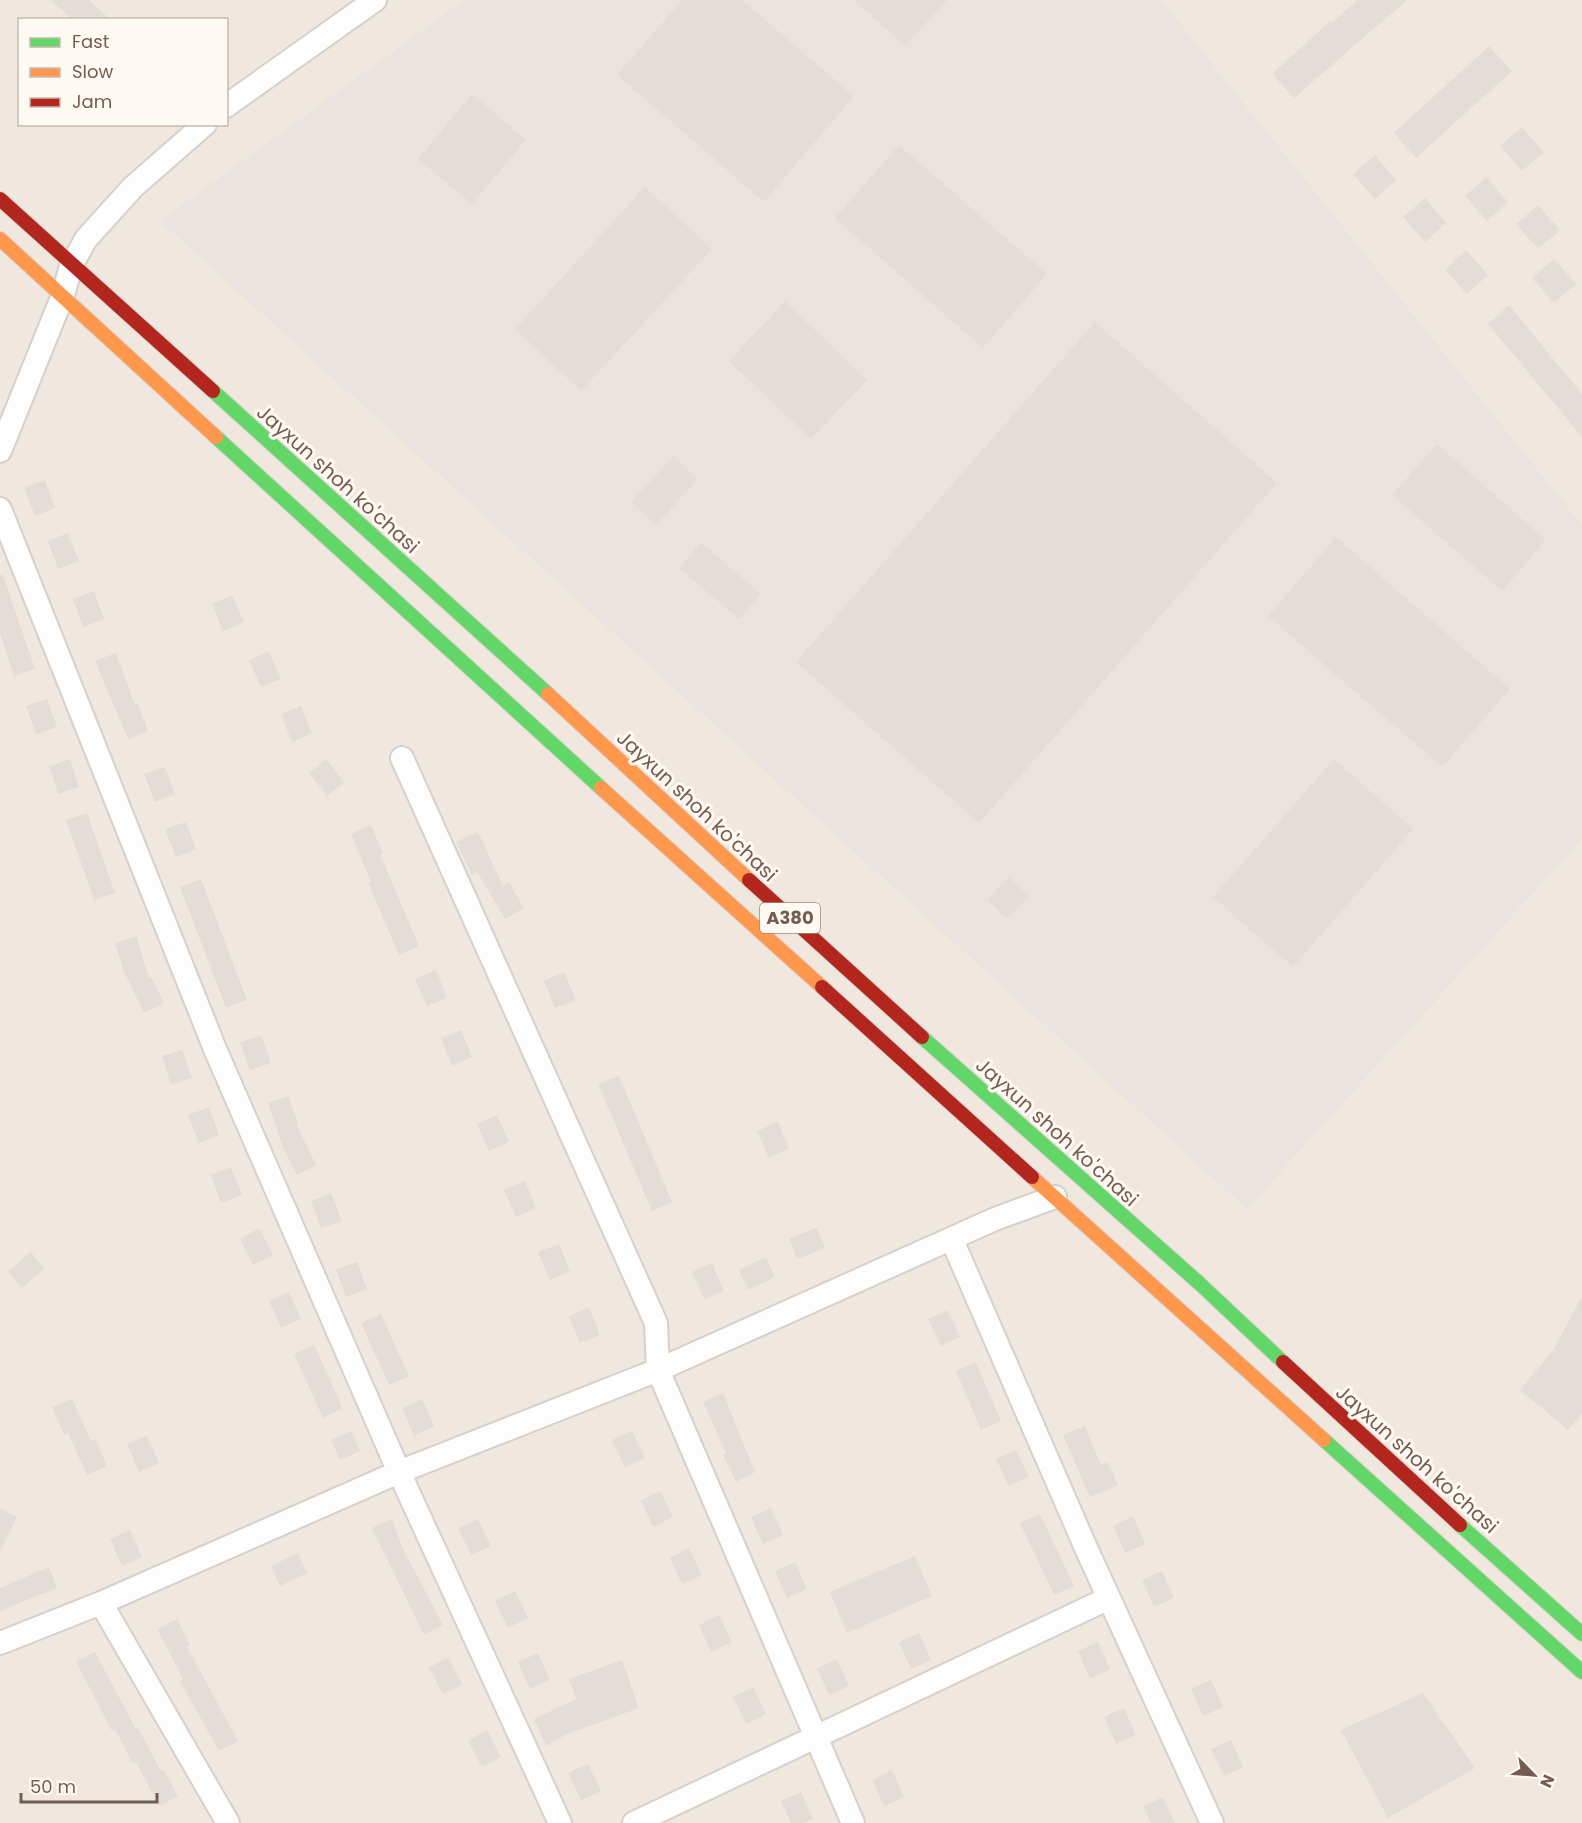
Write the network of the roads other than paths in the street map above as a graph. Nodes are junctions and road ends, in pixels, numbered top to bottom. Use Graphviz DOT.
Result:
graph roads {
  1 [pos="375,0"];
  2 [pos="228,105"];
  3 [pos="203,126"];
  4 [pos="0,200"];
  5 [pos="0,239"];
  6 [pos="71,266"];
  7 [pos="63,295"];
  8 [pos="0,451"];
  9 [pos="0,509"];
  10 [pos="402,758"];
  11 [pos="1055,1197"];
  12 [pos="952,1240"];
  13 [pos="658,1370"];
  14 [pos="399,1472"];
  15 [pos="1109,1598"];
  16 [pos="101,1603"];
  17 [pos="1582,1634"];
  18 [pos="0,1643"];
  19 [pos="1582,1672"];
  20 [pos="814,1736"];
  21 [pos="228,1823"];
  22 [pos="560,1823"];
  23 [pos="634,1823"];
  24 [pos="854,1823"];
  25 [pos="1212,1823"];
  1 -- 2 [label="street"];
  3 -- 6 [label="street"];
  4 -- 6 [label="highway, Jayxun shoh ko'chasi / A380"];
  5 -- 7 [label="highway, A380"];
  6 -- 7 [label="street"];
  6 -- 17 [label="highway, Jayxun shoh ko'chasi / A380"];
  7 -- 8 [label="street"];
  7 -- 11 [label="highway, A380"];
  9 -- 14 [label="street"];
  10 -- 13 [label="street"];
  11 -- 12 [label="street"];
  11 -- 19 [label="highway, A380"];
  12 -- 13 [label="street"];
  12 -- 15 [label="street"];
  13 -- 14 [label="street"];
  13 -- 20 [label="street"];
  14 -- 16 [label="street"];
  14 -- 22 [label="street"];
  15 -- 20 [label="street"];
  15 -- 25 [label="street"];
  16 -- 18 [label="street"];
  16 -- 21 [label="street"];
  20 -- 23 [label="street"];
  20 -- 24 [label="street"];
}
